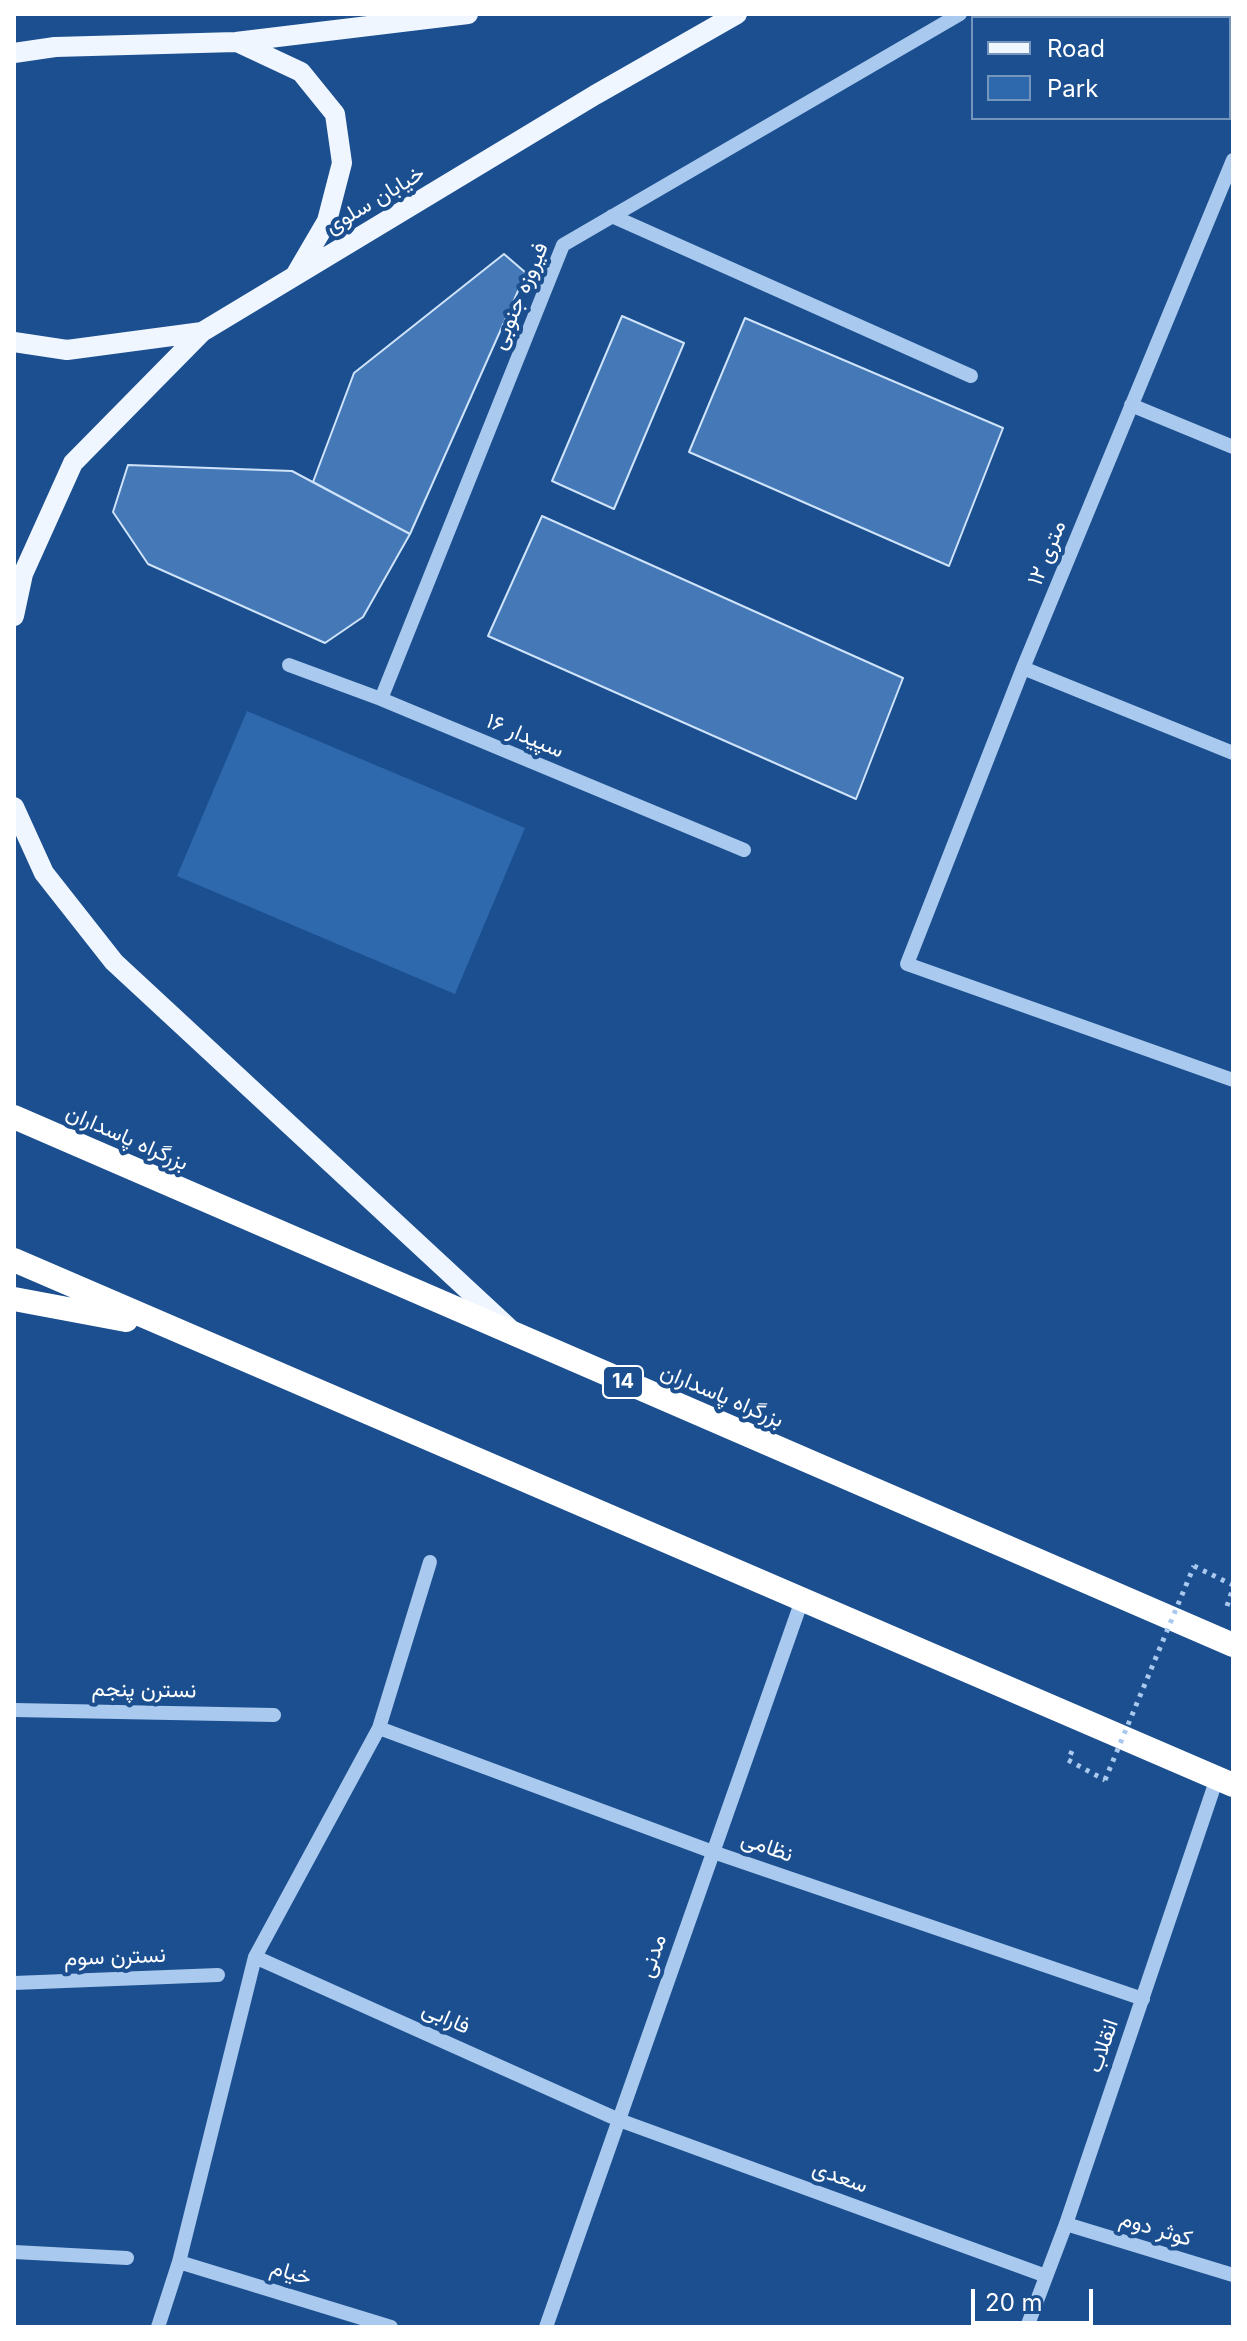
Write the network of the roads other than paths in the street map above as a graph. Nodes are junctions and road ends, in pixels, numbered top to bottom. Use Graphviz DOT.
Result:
graph roads {
  1 [pos="468,14"];
  2 [pos="737,14"];
  3 [pos="960,14"];
  4 [pos="236,42"];
  5 [pos="14,53"];
  6 [pos="1233,160"];
  7 [pos="612,216"];
  8 [pos="294,278"];
  9 [pos="202,332"];
  10 [pos="14,342"];
  11 [pos="971,376"];
  12 [pos="1131,405"];
  13 [pos="1233,447"];
  14 [pos="14,616"];
  15 [pos="289,665"];
  16 [pos="1023,668"];
  17 [pos="381,699"];
  18 [pos="1233,753"];
  19 [pos="14,807"];
  20 [pos="744,850"];
  21 [pos="1233,1080"];
  22 [pos="14,1117"];
  23 [pos="14,1260"];
  24 [pos="14,1299"];
  25 [pos="170,1328"];
  26 [pos="518,1337"];
  27 [pos="430,1562"];
  28 [pos="802,1600"];
  29 [pos="1233,1645"];
  30 [pos="14,1710"];
  31 [pos="274,1715"];
  32 [pos="379,1728"];
  33 [pos="1225,1781"];
  34 [pos="713,1852"];
  35 [pos="255,1957"];
  36 [pos="218,1975"];
  37 [pos="14,1983"];
  38 [pos="1143,1999"];
  39 [pos="619,2120"];
  40 [pos="1066,2224"];
  41 [pos="14,2252"];
  42 [pos="127,2258"];
  43 [pos="179,2262"];
  44 [pos="1233,2275"];
  45 [pos="1046,2276"];
  46 [pos="158,2327"];
  47 [pos="391,2327"];
  48 [pos="546,2327"];
  49 [pos="1027,2327"];
  1 -- 4 [label="main road"];
  2 -- 8 [label="main road, خیابان سلوی"];
  3 -- 7 [label="street, فیروزه جنوبی"];
  4 -- 5 [label="main road"];
  4 -- 8 [label="main road"];
  6 -- 12 [label="street, ۱۲ متری"];
  7 -- 11 [label="street"];
  7 -- 17 [label="street, فیروزه جنوبی"];
  8 -- 9 [label="main road, خیابان سلوی"];
  9 -- 10 [label="main road, خیابان سلوی"];
  9 -- 14 [label="main road"];
  12 -- 13 [label="street"];
  12 -- 16 [label="street, ۱۲ متری"];
  15 -- 17 [label="street, سپیدار ۱۶"];
  16 -- 18 [label="street"];
  16 -- 21 [label="street, ۱۲ متری"];
  17 -- 20 [label="street, سپیدار ۱۶"];
  19 -- 26 [label="main road"];
  22 -- 26 [label="highway, بزرگراه پاسداران / 14"];
  23 -- 25 [label="highway"];
  24 -- 25 [label="highway"];
  25 -- 28 [label="highway"];
  26 -- 29 [label="highway, بزرگراه پاسداران / 14"];
  27 -- 32 [label="street"];
  28 -- 33 [label="highway"];
  28 -- 34 [label="street, مدنی"];
  30 -- 31 [label="street, نسترن پنجم"];
  32 -- 34 [label="street, نظامی"];
  32 -- 35 [label="street"];
  33 -- 38 [label="street, انقلاب"];
  34 -- 38 [label="street, نظامی"];
  34 -- 39 [label="street, مدنی"];
  35 -- 39 [label="street, فارابی"];
  35 -- 43 [label="street"];
  36 -- 37 [label="street, نسترن سوم"];
  38 -- 40 [label="street, انقلاب"];
  39 -- 45 [label="street, سعدی"];
  39 -- 48 [label="street, مدنی"];
  40 -- 44 [label="street, کوثر دوم"];
  40 -- 45 [label="street, انقلاب"];
  41 -- 42 [label="street"];
  43 -- 46 [label="street"];
  43 -- 47 [label="street, خیام"];
  45 -- 49 [label="street, انقلاب"];
}
